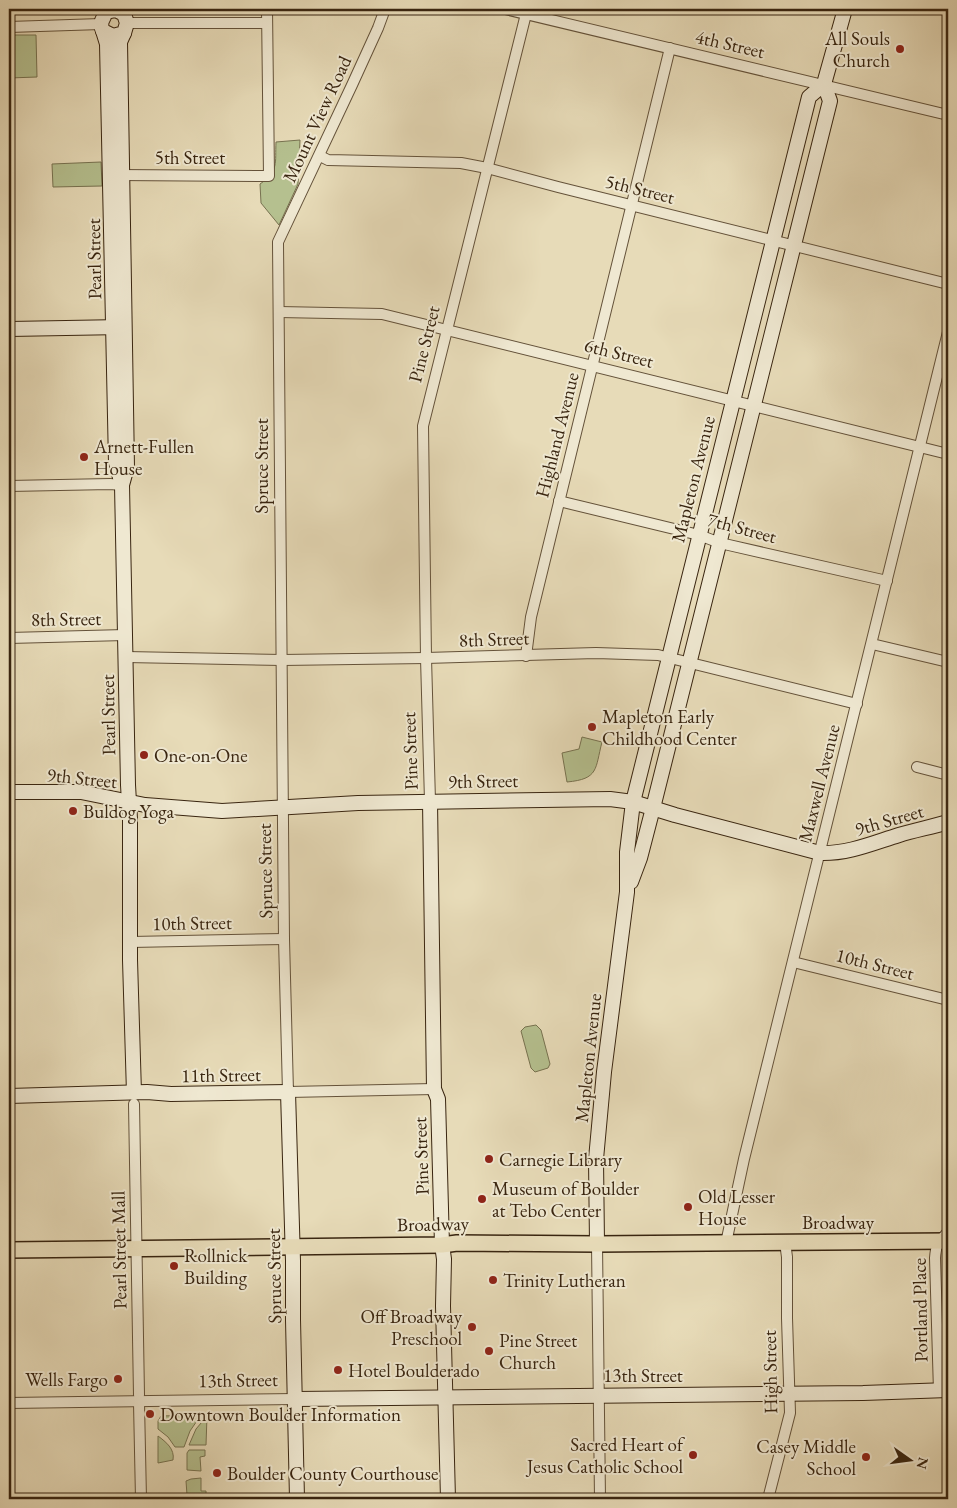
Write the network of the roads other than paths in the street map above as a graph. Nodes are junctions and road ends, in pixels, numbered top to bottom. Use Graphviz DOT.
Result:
graph roads {
  1 [pos="267,9"];
  2 [pos="384,9"];
  3 [pos="504,9"];
  4 [pos="845,9"];
  5 [pos="526,14"];
  6 [pos="114,19"];
  7 [pos="267,22"];
  8 [pos="9,27"];
  9 [pos="670,48"];
  10 [pos="824,84"];
  11 [pos="948,114"];
  12 [pos="320,156"];
  13 [pos="487,168"];
  14 [pos="117,175"];
  15 [pos="631,205"];
  16 [pos="773,241"];
  17 [pos="278,242"];
  18 [pos="794,246"];
  19 [pos="948,284"];
  20 [pos="279,312"];
  21 [pos="120,327"];
  22 [pos="9,329"];
  23 [pos="447,330"];
  24 [pos="948,332"];
  25 [pos="592,366"];
  26 [pos="732,400"];
  27 [pos="753,405"];
  28 [pos="920,446"];
  29 [pos="948,454"];
  30 [pos="122,485"];
  31 [pos="9,486"];
  32 [pos="559,500"];
  33 [pos="699,535"];
  34 [pos="720,542"];
  35 [pos="887,581"];
  36 [pos="125,635"];
  37 [pos="9,638"];
  38 [pos="872,644"];
  39 [pos="526,656"];
  40 [pos="126,657"];
  41 [pos="426,658"];
  42 [pos="668,658"];
  43 [pos="282,660"];
  44 [pos="948,662"];
  45 [pos="689,663"];
  46 [pos="857,704"];
  47 [pos="917,767"];
  48 [pos="948,775"];
  49 [pos="9,792"];
  50 [pos="430,801"];
  51 [pos="128,802"];
  52 [pos="633,802"];
  53 [pos="283,807"];
  54 [pos="653,808"];
  55 [pos="948,822"];
  56 [pos="820,853"];
  57 [pos="627,892"];
  58 [pos="284,939"];
  59 [pos="131,942"];
  60 [pos="793,962"];
  61 [pos="948,1000"];
  62 [pos="434,1089"];
  63 [pos="288,1092"];
  64 [pos="250,1093"];
  65 [pos="9,1096"];
  66 [pos="134,1098"];
  67 [pos="289,1125"];
  68 [pos="945,1238"];
  69 [pos="785,1242"];
  70 [pos="726,1243"];
  71 [pos="597,1244"];
  72 [pos="442,1245"];
  73 [pos="292,1247"];
  74 [pos="137,1248"];
  75 [pos="9,1250"];
  76 [pos="944,1391"];
  77 [pos="789,1393"];
  78 [pos="598,1394"];
  79 [pos="445,1398"];
  80 [pos="290,1399"];
  81 [pos="9,1403"];
  82 [pos="141,1499"];
  83 [pos="297,1499"];
  84 [pos="448,1499"];
  85 [pos="600,1499"];
  86 [pos="768,1499"];
  1 -- 7 [label="street"];
  2 -- 12 [label="street, Mount View Road"];
  3 -- 5 [label="street, 4th Street"];
  4 -- 10 [label="street, Mapleton Avenue"];
  5 -- 9 [label="street, 4th Street"];
  5 -- 13 [label="street, Pine Street"];
  6 -- 7 [label="street"];
  6 -- 8 [label="street"];
  6 -- 14 [label="street, Pearl Street"];
  6 -- 14 [label="street, Pearl Street"];
  7 -- 14 [label="street, 5th Street"];
  9 -- 10 [label="street, 4th Street"];
  9 -- 15 [label="street, Highland Avenue"];
  10 -- 11 [label="street, 4th Street"];
  10 -- 16 [label="street, Mapleton Avenue"];
  10 -- 18 [label="street, Mapleton Avenue"];
  12 -- 13 [label="street, 5th Street"];
  12 -- 17 [label="street, Mount View Road"];
  13 -- 15 [label="street, 5th Street"];
  13 -- 23 [label="street, Pine Street"];
  14 -- 21 [label="street, Pearl Street"];
  15 -- 16 [label="street, 5th Street"];
  15 -- 25 [label="street, Highland Avenue"];
  16 -- 18 [label="street, 5th Street"];
  16 -- 26 [label="street, Mapleton Avenue"];
  17 -- 20 [label="street, Spruce Street"];
  18 -- 19 [label="street, 5th Street"];
  18 -- 27 [label="street, Mapleton Avenue"];
  20 -- 23 [label="street, 6th Street"];
  20 -- 43 [label="street, Spruce Street"];
  21 -- 22 [label="street"];
  21 -- 30 [label="street, Pearl Street"];
  23 -- 25 [label="street, 6th Street"];
  23 -- 41 [label="street, Pine Street"];
  24 -- 28 [label="street, Maxwell Avenue"];
  25 -- 26 [label="street, 6th Street"];
  25 -- 32 [label="street, Highland Avenue"];
  26 -- 27 [label="street, 6th Street"];
  26 -- 33 [label="street, Mapleton Avenue"];
  27 -- 28 [label="street, 6th Street"];
  27 -- 34 [label="street, Mapleton Avenue"];
  28 -- 29 [label="street, 6th Street"];
  28 -- 35 [label="street, Maxwell Avenue"];
  30 -- 31 [label="street"];
  30 -- 36 [label="street, Pearl Street"];
  32 -- 33 [label="street, 7th Street"];
  32 -- 39 [label="street, Highland Avenue"];
  33 -- 34 [label="street, 7th Street"];
  33 -- 42 [label="street, Mapleton Avenue"];
  34 -- 35 [label="street, 7th Street"];
  34 -- 45 [label="street, Mapleton Avenue"];
  35 -- 38 [label="street, Maxwell Avenue"];
  36 -- 37 [label="street, 8th Street"];
  36 -- 40 [label="street, Pearl Street"];
  38 -- 44 [label="street"];
  38 -- 46 [label="street, Maxwell Avenue"];
  39 -- 41 [label="street, 8th Street"];
  39 -- 42 [label="street, 8th Street"];
  40 -- 43 [label="street, 8th Street"];
  40 -- 51 [label="street, Pearl Street"];
  41 -- 43 [label="street, 8th Street"];
  41 -- 50 [label="street, Pine Street"];
  42 -- 45 [label="street, 8th Street"];
  42 -- 52 [label="street, Mapleton Avenue"];
  43 -- 53 [label="street, Spruce Street"];
  45 -- 46 [label="street, 8th Street"];
  45 -- 54 [label="street, Mapleton Avenue"];
  46 -- 56 [label="street, Maxwell Avenue"];
  47 -- 48 [label="street"];
  49 -- 51 [label="street, 9th Street"];
  50 -- 52 [label="street, 9th Street"];
  50 -- 53 [label="street, 9th Street"];
  50 -- 62 [label="street, Pine Street"];
  51 -- 53 [label="street, 9th Street"];
  51 -- 59 [label="street, Pearl Street"];
  52 -- 54 [label="street, 9th Street"];
  52 -- 57 [label="street, Mapleton Avenue"];
  53 -- 58 [label="street, Spruce Street"];
  54 -- 56 [label="street, 9th Street"];
  54 -- 57 [label="street, Mapleton Avenue"];
  55 -- 56 [label="street, 9th Street"];
  56 -- 60 [label="street, Maxwell Avenue"];
  57 -- 71 [label="street, Mapleton Avenue"];
  58 -- 59 [label="street, 10th Street"];
  58 -- 63 [label="street, Spruce Street"];
  59 -- 66 [label="street, Pearl Street"];
  60 -- 61 [label="street, 10th Street"];
  60 -- 70 [label="street, Maxwell Avenue"];
  62 -- 63 [label="street, 11th Street"];
  62 -- 72 [label="street, Pine Street"];
  63 -- 64 [label="street, 11th Street"];
  63 -- 67 [label="street, Spruce Street"];
  64 -- 66 [label="street, 11th Street"];
  64 -- 67 [label="street"];
  65 -- 66 [label="street, 11th Street"];
  66 -- 74 [label="street, Pearl Street Mall"];
  67 -- 73 [label="street, Spruce Street"];
  68 -- 69 [label="main road, Broadway"];
  68 -- 76 [label="street, Portland Place"];
  69 -- 70 [label="main road, Broadway"];
  69 -- 77 [label="street, High Street"];
  70 -- 71 [label="main road, Broadway"];
  71 -- 72 [label="main road, Broadway"];
  71 -- 78 [label="street, Mapleton Avenue"];
  72 -- 73 [label="main road, Broadway"];
  72 -- 79 [label="street, Pine Street"];
  73 -- 74 [label="main road, Broadway"];
  73 -- 80 [label="street, Spruce Street"];
  74 -- 75 [label="main road, Broadway"];
  74 -- 82 [label="street, Pearl Street Mall"];
  76 -- 77 [label="street, 13th Street"];
  77 -- 78 [label="street, 13th Street"];
  77 -- 86 [label="street, High Street"];
  78 -- 79 [label="street, 13th Street"];
  78 -- 85 [label="street, Mapleton Avenue"];
  79 -- 80 [label="street, 13th Street"];
  79 -- 84 [label="street, Pine Street"];
  80 -- 81 [label="street, 13th Street"];
  80 -- 83 [label="street, Spruce Street"];
}
